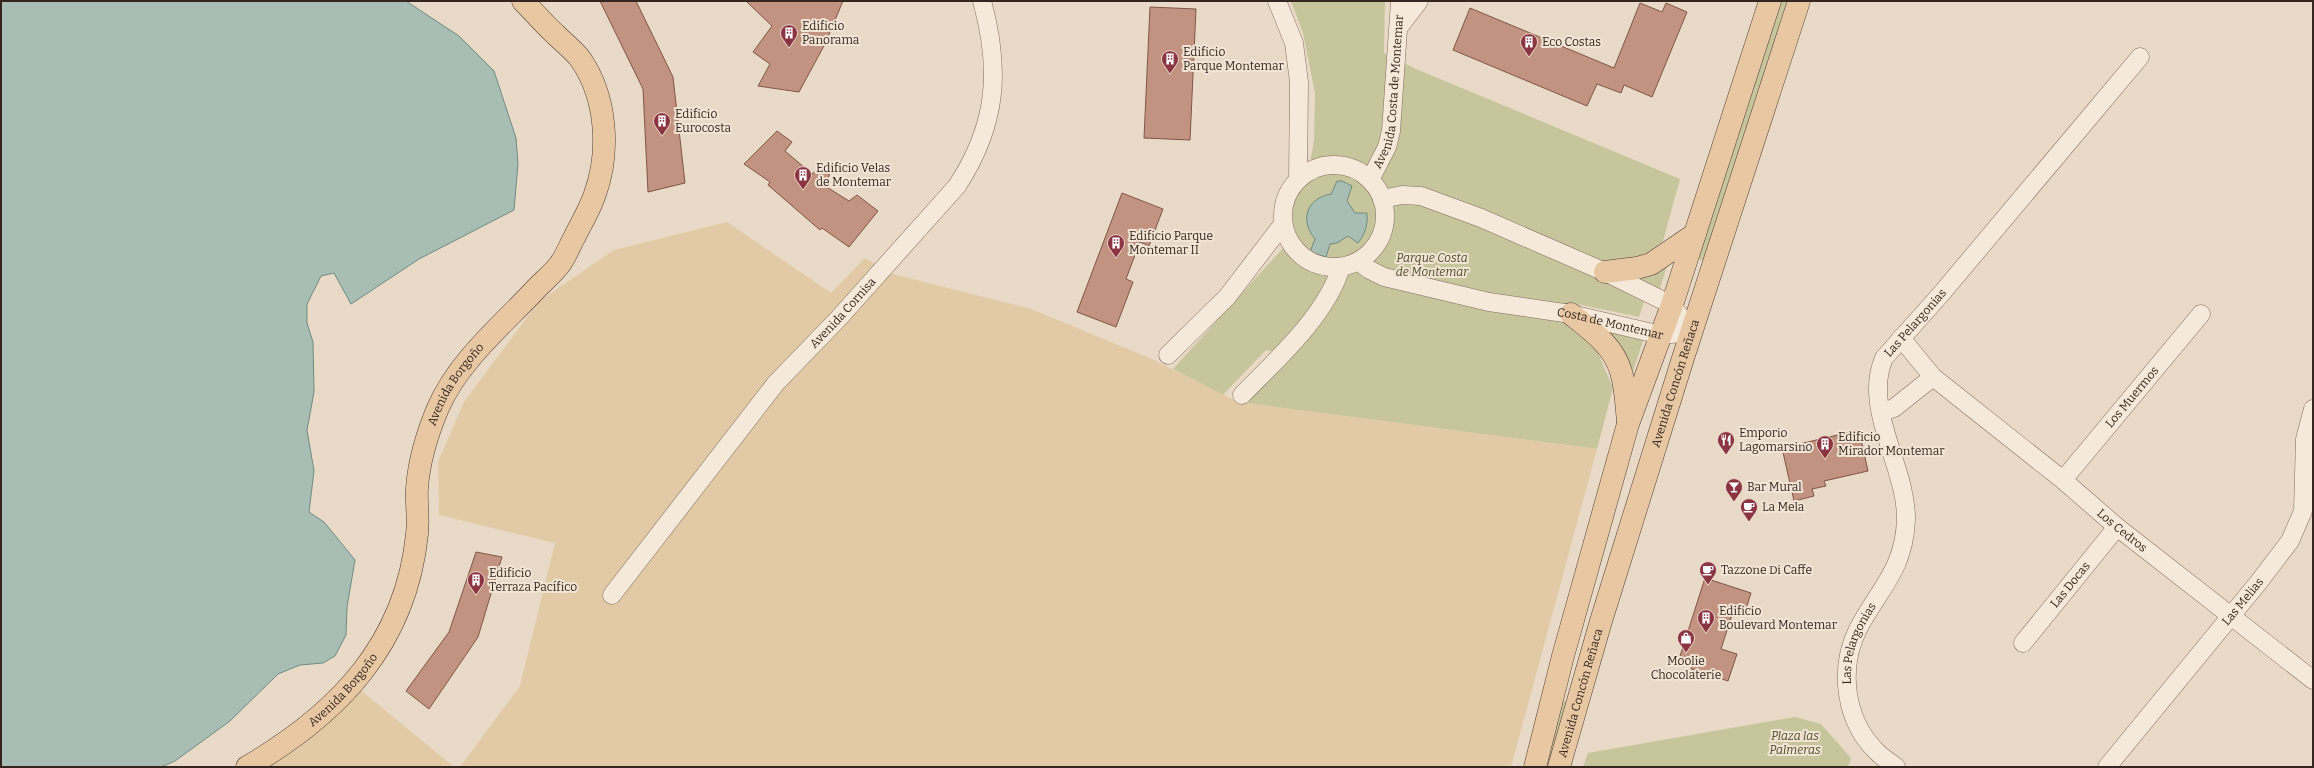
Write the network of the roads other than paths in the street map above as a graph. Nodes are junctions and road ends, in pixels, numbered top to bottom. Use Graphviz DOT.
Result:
graph roads {
  1 [pos="523,1"];
  2 [pos="982,1"];
  3 [pos="1277,1"];
  4 [pos="1400,1"];
  5 [pos="1419,1"];
  6 [pos="1770,1"];
  7 [pos="1799,1"];
  8 [pos="1399,28"];
  9 [pos="2140,57"];
  10 [pos="1298,180"];
  11 [pos="1370,180"];
  12 [pos="1382,199"];
  13 [pos="1283,224"];
  14 [pos="1695,234"];
  15 [pos="1359,261"];
  16 [pos="1341,267"];
  17 [pos="1605,272"];
  18 [pos="1672,305"];
  19 [pos="1571,314"];
  20 [pos="2201,314"];
  21 [pos="1691,332"];
  22 [pos="1661,335"];
  23 [pos="1901,338"];
  24 [pos="1168,355"];
  25 [pos="1933,377"];
  26 [pos="1242,395"];
  27 [pos="2313,409"];
  28 [pos="1882,412"];
  29 [pos="1628,424"];
  30 [pos="2062,480"];
  31 [pos="2117,527"];
  32 [pos="612,595"];
  33 [pos="2231,616"];
  34 [pos="2023,643"];
  35 [pos="2313,680"];
  36 [pos="247,767"];
  37 [pos="1535,767"];
  38 [pos="1558,767"];
  39 [pos="1896,767"];
  40 [pos="2107,767"];
  1 -- 36 [label="main road, Avenida Borgoño"];
  2 -- 32 [label="street, Avenida Cornisa"];
  3 -- 10 [label="street"];
  4 -- 8 [label="street, Avenida Costa de Montemar"];
  5 -- 8 [label="street"];
  6 -- 14 [label="main road, Avenida Concón Reñaca"];
  7 -- 21 [label="main road, Avenida Concón Reñaca"];
  8 -- 11 [label="street, Avenida Costa de Montemar"];
  9 -- 23 [label="street, Las Pelargonias"];
  10 -- 11 [label="street"];
  10 -- 13 [label="street"];
  11 -- 12 [label="street"];
  12 -- 15 [label="street"];
  12 -- 17 [label="street"];
  13 -- 16 [label="street"];
  13 -- 24 [label="street"];
  14 -- 17 [label="main road"];
  14 -- 18 [label="main road, Avenida Concón Reñaca"];
  15 -- 16 [label="street"];
  15 -- 19 [label="street, Costa de Montemar"];
  16 -- 26 [label="street"];
  17 -- 18 [label="street"];
  18 -- 21 [label="street"];
  18 -- 22 [label="main road, Avenida Concón Reñaca"];
  19 -- 22 [label="street, Costa de Montemar"];
  19 -- 29 [label="main road"];
  20 -- 30 [label="street, Los Muermos"];
  21 -- 22 [label="street, Costa de Montemar"];
  21 -- 38 [label="main road, Avenida Concón Reñaca"];
  22 -- 29 [label="main road, Avenida Concón Reñaca"];
  23 -- 25 [label="street, Los Cedros"];
  23 -- 28 [label="street, Las Pelargonias"];
  25 -- 28 [label="street"];
  25 -- 30 [label="street, Los Cedros"];
  27 -- 33 [label="street, Las Melias"];
  28 -- 39 [label="street, Las Pelargonias"];
  29 -- 37 [label="main road, Avenida Concón Reñaca"];
  30 -- 31 [label="street, Los Cedros"];
  31 -- 33 [label="street, Los Cedros"];
  31 -- 34 [label="street, Las Docas"];
  33 -- 35 [label="street, Los Cedros"];
  33 -- 40 [label="street, Las Melias"];
}
